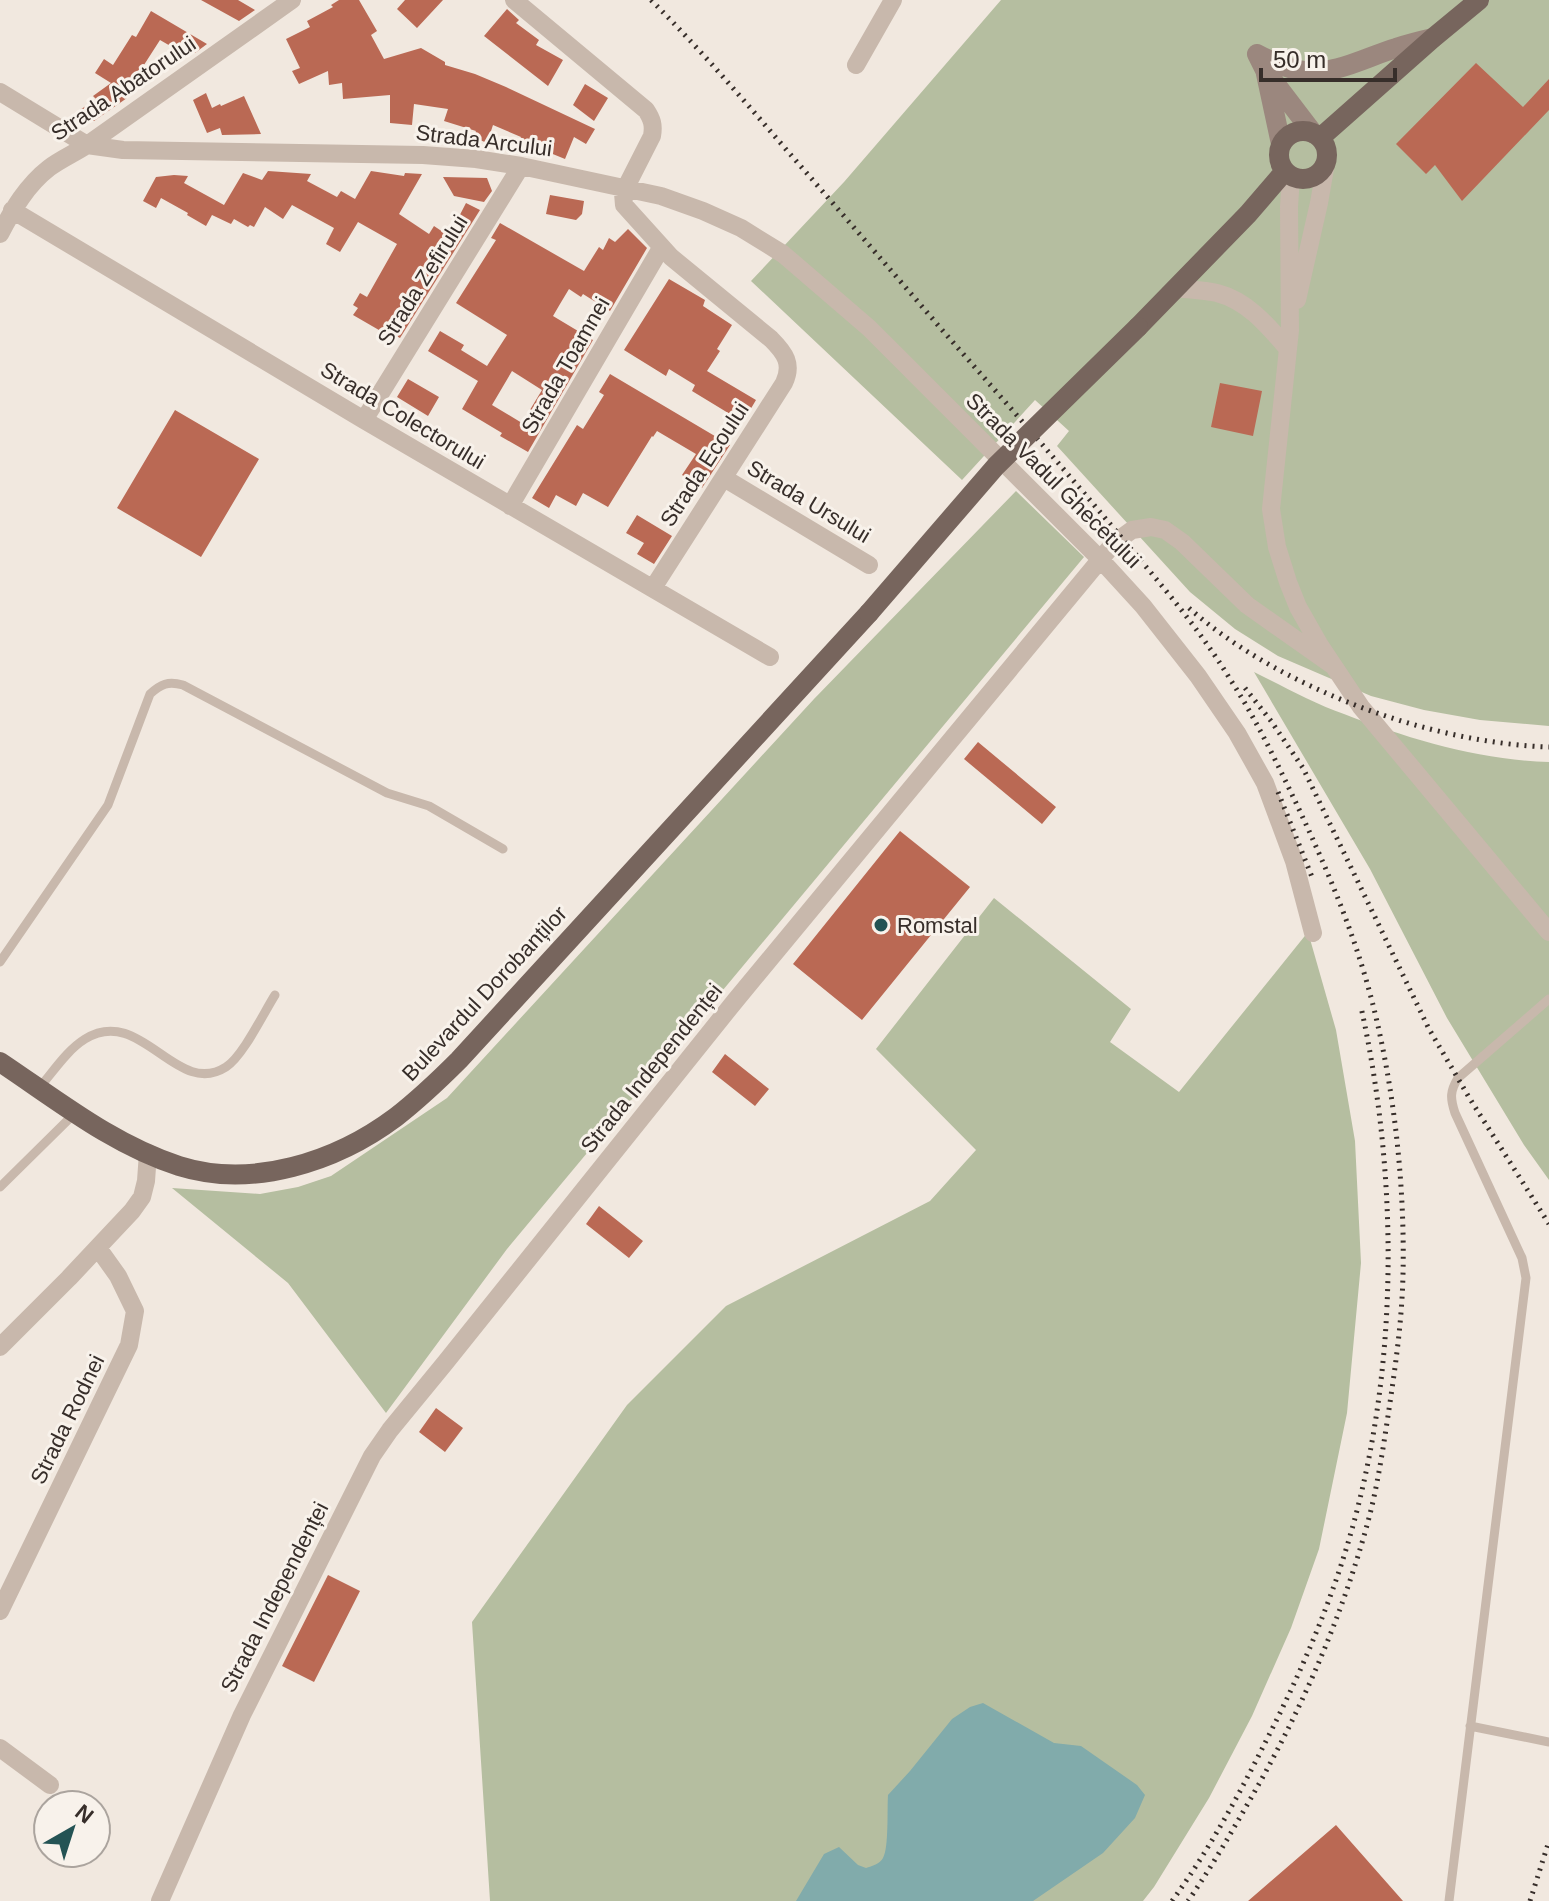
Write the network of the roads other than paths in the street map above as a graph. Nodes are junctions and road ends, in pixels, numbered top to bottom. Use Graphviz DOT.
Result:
graph roads {
  1 [pos="292,0"];
  2 [pos="514,0"];
  3 [pos="893,0"];
  4 [pos="1479,0"];
  5 [pos="1433,38"];
  6 [pos="1261,62"];
  7 [pos="856,65"];
  8 [pos="0,92"];
  9 [pos="1317,135"];
  10 [pos="1281,144"];
  11 [pos="87,145"];
  12 [pos="1326,163"];
  13 [pos="521,166"];
  14 [pos="1288,174"];
  15 [pos="625,188"];
  16 [pos="12,210"];
  17 [pos="0,234"];
  18 [pos="661,248"];
  19 [pos="1177,288"];
  20 [pos="1290,330"];
  21 [pos="1288,349"];
  22 [pos="364,420"];
  23 [pos="724,478"];
  24 [pos="510,506"];
  25 [pos="1100,559"];
  26 [pos="869,565"];
  27 [pos="653,588"];
  28 [pos="770,657"];
  29 [pos="1332,665"];
  30 [pos="503,849"];
  31 [pos="1549,932"];
  32 [pos="1313,933"];
  33 [pos="0,962"];
  34 [pos="275,995"];
  35 [pos="1549,999"];
  36 [pos="0,1062"];
  37 [pos="39,1088"];
  38 [pos="75,1113"];
  39 [pos="148,1153"];
  40 [pos="0,1187"];
  41 [pos="98,1248"];
  42 [pos="0,1347"];
  43 [pos="2,1603"];
  44 [pos="1470,1726"];
  45 [pos="1549,1742"];
  46 [pos="0,1748"];
  47 [pos="50,1785"];
  48 [pos="160,1901"];
  49 [pos="1449,1901"];
  1 -- 11 [label="street, Strada Abatorului"];
  2 -- 15 [label="street"];
  3 -- 7 [label="street"];
  4 -- 5 [label="main road"];
  5 -- 6 [label="main road"];
  5 -- 9 [label="main road"];
  6 -- 9 [label="main road"];
  6 -- 10 [label="main road"];
  8 -- 11 [label="street"];
  9 -- 10 [label="main road"];
  9 -- 12 [label="main road"];
  10 -- 14 [label="main road"];
  11 -- 13 [label="street, Strada Arcului"];
  11 -- 16 [label="street, Strada Abatorului"];
  12 -- 14 [label="main road"];
  12 -- 20 [label="street"];
  13 -- 15 [label="street, Strada Arcului"];
  13 -- 22 [label="street, Strada Zefirului"];
  14 -- 19 [label="main road, Bulevardul Dorobanților"];
  14 -- 20 [label="street"];
  15 -- 18 [label="street"];
  15 -- 25 [label="street, Strada Vadul Ghecetului"];
  16 -- 17 [label="street, Strada Abatorului"];
  16 -- 22 [label="street, Strada Colectorului"];
  18 -- 23 [label="street, Strada Ecoului"];
  18 -- 24 [label="street, Strada Toamnei"];
  19 -- 21 [label="street"];
  19 -- 39 [label="main road, Bulevardul Dorobanților, bridge"];
  20 -- 21 [label="street"];
  21 -- 29 [label="street"];
  22 -- 24 [label="street, Strada Colectorului"];
  23 -- 26 [label="street, Strada Ursului"];
  23 -- 27 [label="street, Strada Ecoului"];
  24 -- 27 [label="street, Strada Colectorului"];
  25 -- 29 [label="street, Strada Independenței"];
  25 -- 32 [label="street, Strada Vadul Ghecetului"];
  25 -- 48 [label="street, Strada Independenței"];
  27 -- 28 [label="street, Strada Colectorului"];
  29 -- 31 [label="street"];
  30 -- 33 [label="lane"];
  34 -- 37 [label="lane"];
  35 -- 44 [label="lane"];
  36 -- 37 [label="main road, Bulevardul Dorobanților"];
  37 -- 38 [label="main road, Bulevardul Dorobanților"];
  38 -- 39 [label="main road, Bulevardul Dorobanților"];
  38 -- 40 [label="lane"];
  39 -- 41 [label="street"];
  41 -- 42 [label="street"];
  41 -- 43 [label="street, Strada Rodnei"];
  44 -- 45 [label="lane"];
  44 -- 49 [label="lane"];
  46 -- 47 [label="street"];
}
